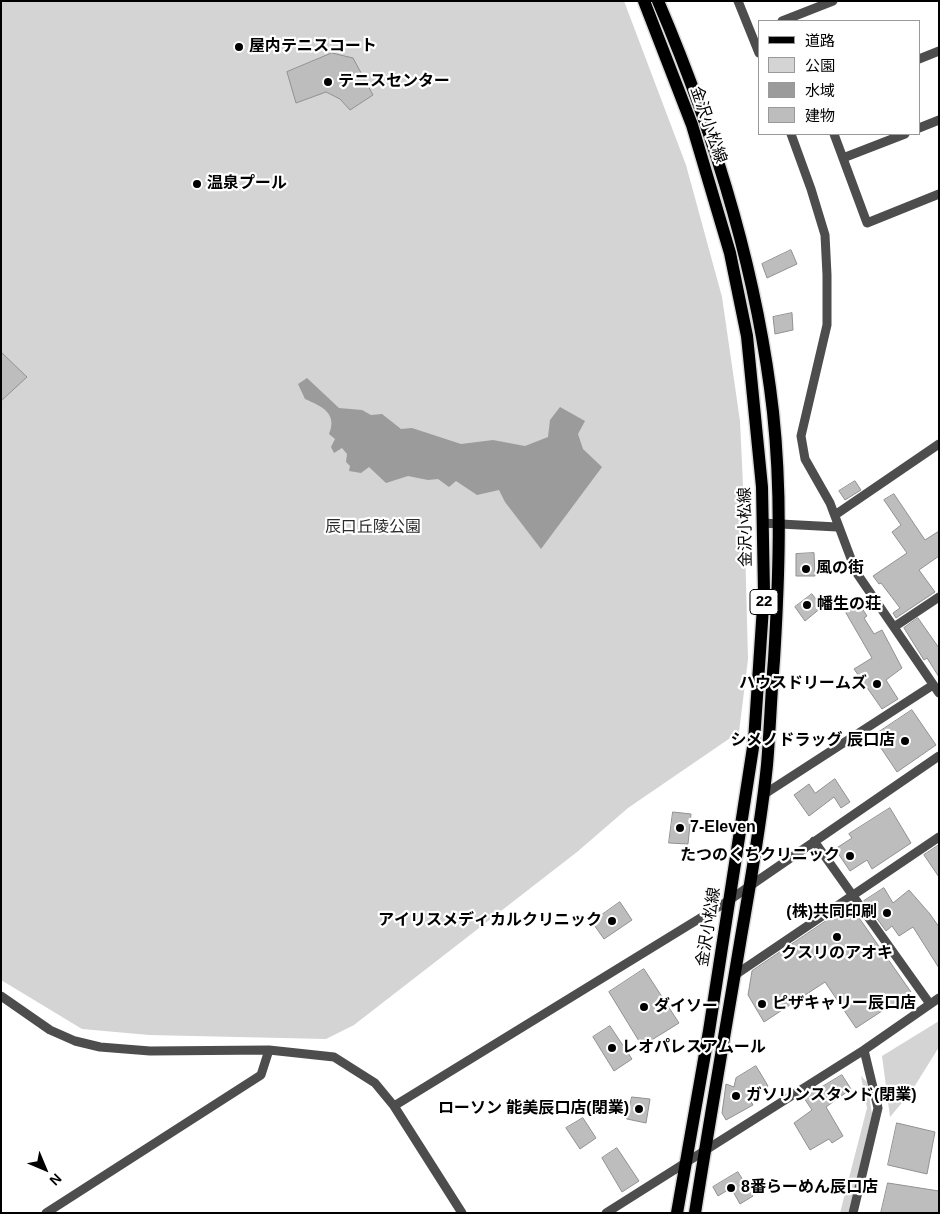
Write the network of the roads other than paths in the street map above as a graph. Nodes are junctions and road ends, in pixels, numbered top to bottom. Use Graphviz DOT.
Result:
graph roads {
  1 [pos="644,1"];
  2 [pos="658,1"];
  3 [pos="738,1"];
  4 [pos="833,1"];
  5 [pos="785,20"];
  6 [pos="755,32"];
  7 [pos="758,48"];
  8 [pos="939,51"];
  9 [pos="920,59"];
  10 [pos="939,120"];
  11 [pos="920,128"];
  12 [pos="791,135"];
  13 [pos="834,135"];
  14 [pos="902,135"];
  15 [pos="843,158"];
  16 [pos="939,194"];
  17 [pos="939,444"];
  18 [pos="835,515"];
  19 [pos="762,523"];
  20 [pos="779,523"];
  21 [pos="838,527"];
  22 [pos="939,596"];
  23 [pos="894,627"];
  24 [pos="933,685"];
  25 [pos="939,693"];
  26 [pos="939,756"];
  27 [pos="763,795"];
  28 [pos="939,837"];
  29 [pos="814,841"];
  30 [pos="750,886"];
  31 [pos="854,895"];
  32 [pos="728,902"];
  33 [pos="735,975"];
  34 [pos="1,996"];
  35 [pos="939,998"];
  36 [pos="930,1004"];
  37 [pos="269,1050"];
  38 [pos="864,1050"];
  39 [pos="394,1106"];
  40 [pos="704,1153"];
  41 [pos="686,1162"];
  42 [pos="46,1213"];
  43 [pos="462,1213"];
  44 [pos="606,1213"];
  45 [pos="677,1213"];
  46 [pos="695,1213"];
  47 [pos="854,1213"];
  1 -- 19 [label="main road, 金沢小松線 / 22"];
  2 -- 20 [label="main road, 金沢小松線 / 22"];
  3 -- 6 [label="street"];
  4 -- 5 [label="street"];
  6 -- 7 [label="street"];
  8 -- 9 [label="street"];
  10 -- 11 [label="street"];
  12 -- 18 [label="street"];
  13 -- 15 [label="street"];
  14 -- 15 [label="street"];
  15 -- 16 [label="street"];
  17 -- 18 [label="street"];
  18 -- 21 [label="street"];
  19 -- 20 [label="street"];
  19 -- 32 [label="main road, 金沢小松線 / 22"];
  20 -- 21 [label="street"];
  20 -- 27 [label="main road, 金沢小松線 / 22"];
  21 -- 23 [label="street"];
  22 -- 23 [label="street"];
  23 -- 24 [label="street"];
  24 -- 25 [label="street"];
  24 -- 27 [label="street"];
  26 -- 29 [label="street"];
  27 -- 30 [label="main road, 金沢小松線 / 22"];
  28 -- 31 [label="street"];
  29 -- 30 [label="street"];
  29 -- 31 [label="street"];
  30 -- 32 [label="street"];
  30 -- 33 [label="main road, 金沢小松線 / 22"];
  31 -- 33 [label="street"];
  31 -- 36 [label="street"];
  32 -- 39 [label="street"];
  32 -- 41 [label="main road, 金沢小松線 / 22"];
  33 -- 40 [label="main road, 金沢小松線 / 22"];
  34 -- 37 [label="street"];
  35 -- 36 [label="street"];
  36 -- 38 [label="street"];
  37 -- 39 [label="street"];
  37 -- 42 [label="street"];
  38 -- 40 [label="street"];
  38 -- 47 [label="street"];
  39 -- 43 [label="street"];
  40 -- 41 [label="street"];
  40 -- 46 [label="main road, 金沢小松線 / 22"];
  41 -- 44 [label="street"];
  41 -- 45 [label="main road, 金沢小松線 / 22"];
}
